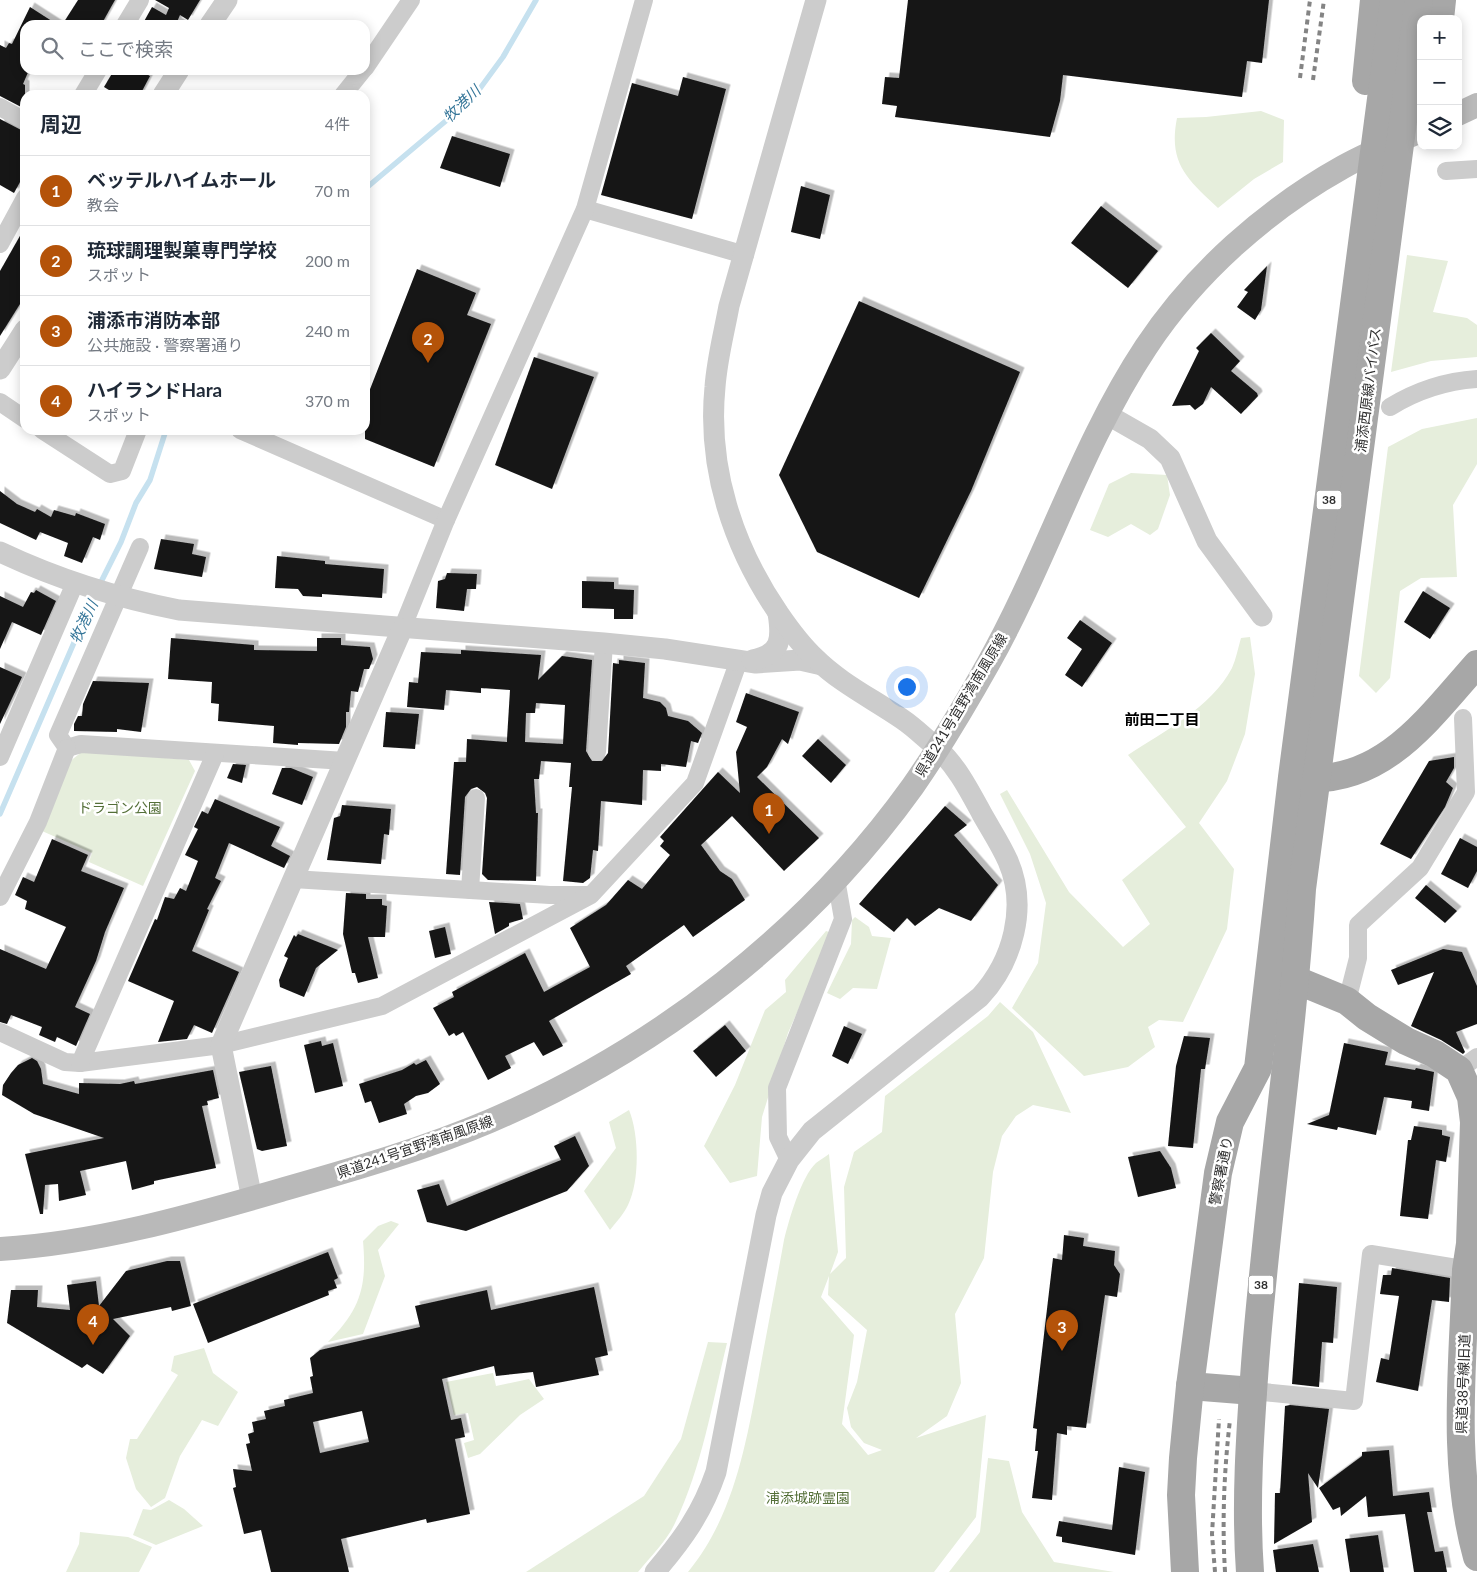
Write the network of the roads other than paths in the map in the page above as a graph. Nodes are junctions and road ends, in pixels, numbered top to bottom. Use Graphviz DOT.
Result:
graph roads {
  1 [pos="140,0"];
  2 [pos="226,0"];
  3 [pos="411,0"];
  4 [pos="644,0"];
  5 [pos="816,0"];
  6 [pos="1374,0"];
  7 [pos="1394,0"];
  8 [pos="1435,6"];
  9 [pos="128,20"];
  10 [pos="213,20"];
  11 [pos="370,60"];
  12 [pos="95,75"];
  13 [pos="177,75"];
  14 [pos="359,75"];
  15 [pos="86,90"];
  16 [pos="166,90"];
  17 [pos="347,90"];
  18 [pos="1477,106"];
  19 [pos="0,108"];
  20 [pos="1462,112"];
  21 [pos="20,118"];
  22 [pos="1417,132"];
  23 [pos="1366,155"];
  24 [pos="1477,169"];
  25 [pos="1446,171"];
  26 [pos="20,207"];
  27 [pos="586,209"];
  28 [pos="1378,223"];
  29 [pos="0,244"];
  30 [pos="745,255"];
  31 [pos="20,338"];
  32 [pos="0,369"];
  33 [pos="1477,379"];
  34 [pos="0,402"];
  35 [pos="1390,407"];
  36 [pos="20,415"];
  37 [pos="1108,415"];
  38 [pos="50,435"];
  39 [pos="136,435"];
  40 [pos="251,435"];
  41 [pos="446,520"];
  42 [pos="140,547"];
  43 [pos="0,552"];
  44 [pos="80,585"];
  45 [pos="114,595"];
  46 [pos="778,612"];
  47 [pos="1262,616"];
  48 [pos="402,629"];
  49 [pos="604,643"];
  50 [pos="739,660"];
  51 [pos="1477,664"];
  52 [pos="822,665"];
  53 [pos="1436,710"];
  54 [pos="1470,717"];
  55 [pos="2,748"];
  56 [pos="67,748"];
  57 [pos="938,749"];
  58 [pos="597,752"];
  59 [pos="215,754"];
  60 [pos="345,761"];
  61 [pos="1304,778"];
  62 [pos="476,798"];
  63 [pos="836,878"];
  64 [pos="293,879"];
  65 [pos="470,890"];
  66 [pos="591,895"];
  67 [pos="0,898"];
  68 [pos="1296,980"];
  69 [pos="1347,1001"];
  70 [pos="0,1032"];
  71 [pos="221,1045"];
  72 [pos="80,1063"];
  73 [pos="1468,1064"];
  74 [pos="1475,1147"];
  75 [pos="789,1160"];
  76 [pos="252,1199"];
  77 [pos="0,1249"];
  78 [pos="1472,1271"];
  79 [pos="1190,1386"];
  80 [pos="1253,1391"];
  81 [pos="1477,1557"];
  82 [pos="655,1572"];
  83 [pos="1184,1572"];
  84 [pos="1250,1572"];
  1 -- 9 [label="street"];
  2 -- 10 [label="street"];
  3 -- 11 [label="street"];
  4 -- 27 [label="street"];
  5 -- 30 [label="street"];
  6 -- 23 [label="main road"];
  7 -- 28 [label="main road, 浦添西原線バイパス / 38"];
  8 -- 28 [label="main road, 浦添西原線バイパス / 38"];
  12 -- 15 [label="street"];
  13 -- 16 [label="street"];
  14 -- 17 [label="street"];
  18 -- 20 [label="main road"];
  19 -- 21 [label="street"];
  22 -- 23 [label="main road, 県道241号宜野湾南風原線"];
  23 -- 37 [label="main road, 県道241号宜野湾南風原線"];
  24 -- 25 [label="street"];
  26 -- 29 [label="street"];
  27 -- 30 [label="street"];
  27 -- 41 [label="street"];
  28 -- 61 [label="main road, 浦添西原線バイパス / 38"];
  30 -- 46 [label="street"];
  31 -- 32 [label="street"];
  33 -- 35 [label="street"];
  34 -- 36 [label="street"];
  37 -- 47 [label="street"];
  37 -- 57 [label="main road, 県道241号宜野湾南風原線"];
  38 -- 39 [label="street"];
  40 -- 41 [label="street"];
  41 -- 48 [label="street"];
  42 -- 45 [label="street"];
  43 -- 44 [label="street"];
  44 -- 45 [label="street"];
  44 -- 55 [label="street"];
  45 -- 48 [label="street"];
  45 -- 56 [label="street"];
  46 -- 50 [label="street"];
  46 -- 52 [label="street"];
  48 -- 49 [label="street"];
  48 -- 60 [label="street"];
  49 -- 50 [label="street"];
  49 -- 58 [label="street"];
  50 -- 52 [label="street"];
  50 -- 66 [label="street"];
  51 -- 53 [label="main road"];
  52 -- 57 [label="street"];
  53 -- 54 [label="street"];
  53 -- 61 [label="main road"];
  54 -- 69 [label="street"];
  56 -- 59 [label="street"];
  56 -- 67 [label="street"];
  57 -- 63 [label="main road, 県道241号宜野湾南風原線"];
  57 -- 75 [label="street"];
  59 -- 60 [label="street"];
  59 -- 72 [label="street"];
  60 -- 64 [label="street"];
  61 -- 68 [label="main road, 38"];
  61 -- 79 [label="main road, 警察署通り / 38"];
  62 -- 65 [label="street"];
  63 -- 75 [label="street"];
  63 -- 76 [label="main road, 県道241号宜野湾南風原線"];
  64 -- 65 [label="street"];
  64 -- 71 [label="street"];
  65 -- 66 [label="street"];
  66 -- 71 [label="street"];
  68 -- 69 [label="main road, 県道38号線旧道"];
  68 -- 80 [label="main road, 38"];
  69 -- 73 [label="main road, 県道38号線旧道"];
  70 -- 72 [label="street"];
  71 -- 72 [label="street"];
  71 -- 76 [label="street"];
  73 -- 74 [label="main road, 県道38号線旧道"];
  74 -- 78 [label="main road, 県道38号線旧道"];
  75 -- 82 [label="street"];
  76 -- 77 [label="main road, 県道241号宜野湾南風原線"];
  78 -- 80 [label="street"];
  78 -- 81 [label="main road, 県道38号線旧道"];
  79 -- 80 [label="main road"];
  79 -- 83 [label="main road, 警察署通り / 38"];
  80 -- 84 [label="main road, 38"];
}
